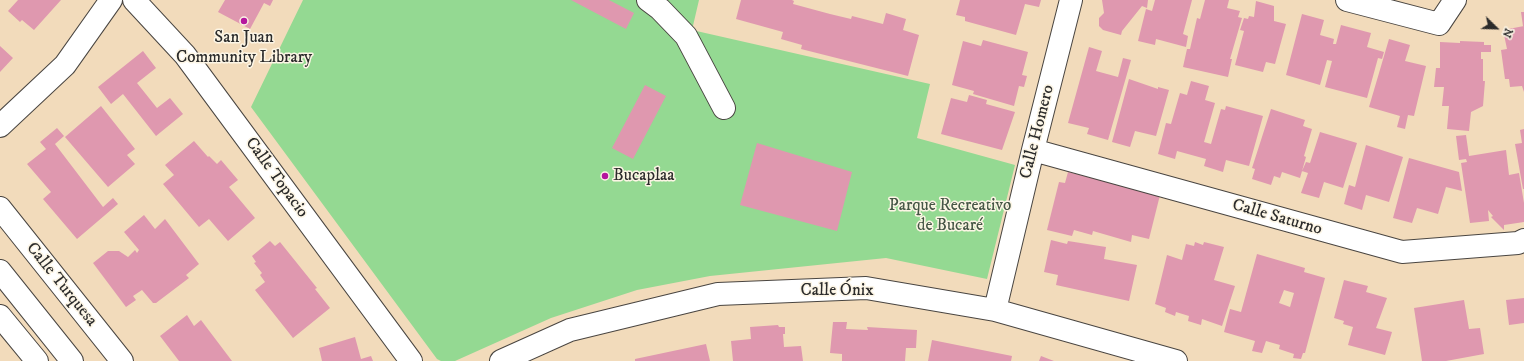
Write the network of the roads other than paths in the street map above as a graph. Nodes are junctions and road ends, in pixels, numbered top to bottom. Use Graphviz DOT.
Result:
graph roads {
  1 [pos="110,0"];
  2 [pos="134,0"];
  3 [pos="648,0"];
  4 [pos="1071,0"];
  5 [pos="1347,0"];
  6 [pos="1455,0"];
  7 [pos="724,108"];
  8 [pos="0,126"];
  9 [pos="1033,150"];
  10 [pos="0,208"];
  11 [pos="1524,240"];
  12 [pos="0,271"];
  13 [pos="995,310"];
  14 [pos="0,316"];
  15 [pos="37,361"];
  16 [pos="72,361"];
  17 [pos="122,361"];
  18 [pos="411,361"];
  19 [pos="501,361"];
  20 [pos="1176,361"];
  1 -- 8 [label="main road"];
  2 -- 18 [label="main road, Calle Topacio"];
  3 -- 7 [label="main road"];
  4 -- 9 [label="main road, Calle Homero"];
  5 -- 6 [label="main road"];
  9 -- 11 [label="main road, Calle Saturno"];
  9 -- 13 [label="main road, Calle Homero"];
  10 -- 17 [label="main road, Calle Turquesa"];
  12 -- 16 [label="main road"];
  13 -- 19 [label="main road, Calle Ónix"];
  13 -- 20 [label="main road, Calle Ónix"];
  14 -- 15 [label="main road"];
}
